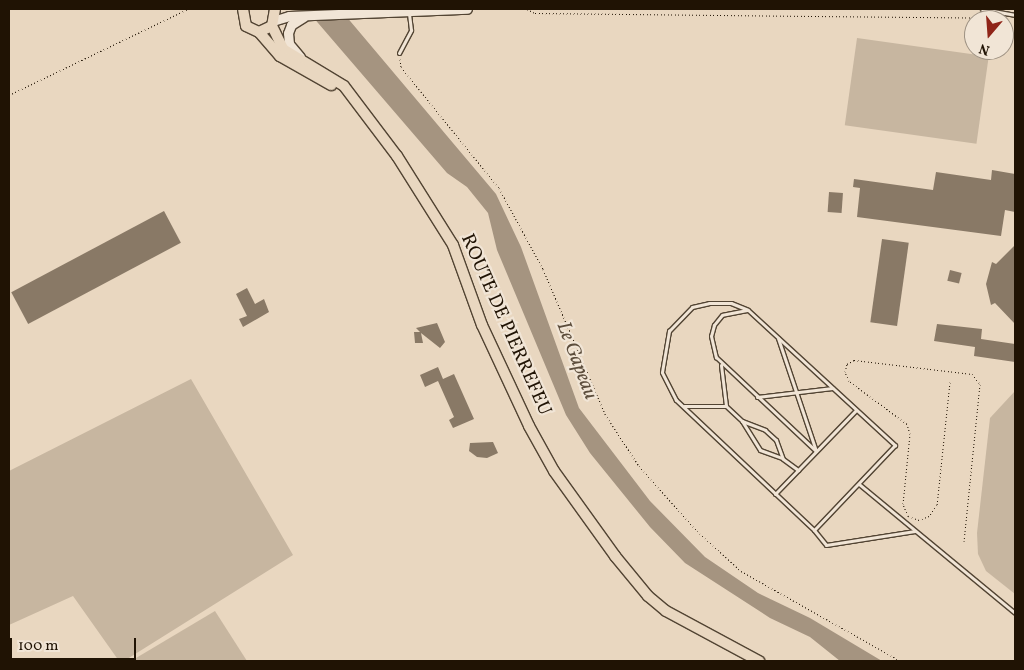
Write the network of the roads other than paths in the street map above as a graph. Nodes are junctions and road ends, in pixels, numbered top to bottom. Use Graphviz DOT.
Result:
graph roads {
  1 [pos="242,9"];
  2 [pos="276,9"];
  3 [pos="468,9"];
  4 [pos="982,9"];
  5 [pos="409,10"];
  6 [pos="1015,15"];
  7 [pos="306,16"];
  8 [pos="274,23"];
  9 [pos="259,32"];
  10 [pos="398,53"];
  11 [pos="302,59"];
  12 [pos="362,107"];
  13 [pos="748,310"];
  14 [pos="778,337"];
  15 [pos="721,364"];
  16 [pos="832,388"];
  17 [pos="796,392"];
  18 [pos="757,397"];
  19 [pos="683,406"];
  20 [pos="726,406"];
  21 [pos="856,410"];
  22 [pos="742,421"];
  23 [pos="816,451"];
  24 [pos="783,459"];
  25 [pos="798,470"];
  26 [pos="859,484"];
  27 [pos="775,494"];
  28 [pos="814,530"];
  29 [pos="916,531"];
  30 [pos="1015,613"];
  31 [pos="758,661"];
  1 -- 9 [label="main road"];
  2 -- 8 [label="main road"];
  3 -- 5 [label="main road"];
  4 -- 6 [label="lane"];
  5 -- 7 [label="main road"];
  5 -- 10 [label="lane"];
  7 -- 8 [label="main road"];
  7 -- 11 [label="main road"];
  8 -- 9 [label="main road"];
  8 -- 11 [label="main road, ROUTE DE PIERREFEU"];
  9 -- 12 [label="main road"];
  11 -- 12 [label="main road, ROUTE DE PIERREFEU"];
  12 -- 31 [label="main road, ROUTE DE PIERREFEU"];
  13 -- 14 [label="lane"];
  13 -- 15 [label="lane"];
  13 -- 19 [label="lane"];
  14 -- 16 [label="lane"];
  14 -- 17 [label="lane"];
  15 -- 18 [label="lane"];
  15 -- 20 [label="lane"];
  16 -- 17 [label="lane"];
  16 -- 21 [label="lane"];
  17 -- 18 [label="lane"];
  17 -- 23 [label="lane"];
  18 -- 23 [label="lane"];
  19 -- 20 [label="lane"];
  19 -- 27 [label="lane"];
  20 -- 22 [label="lane"];
  21 -- 23 [label="lane"];
  21 -- 26 [label="lane"];
  22 -- 24 [label="lane"];
  22 -- 24 [label="lane"];
  23 -- 25 [label="lane"];
  24 -- 25 [label="lane"];
  25 -- 27 [label="lane"];
  26 -- 28 [label="lane"];
  26 -- 29 [label="lane"];
  27 -- 28 [label="lane"];
  28 -- 29 [label="lane"];
  29 -- 30 [label="lane"];
}
